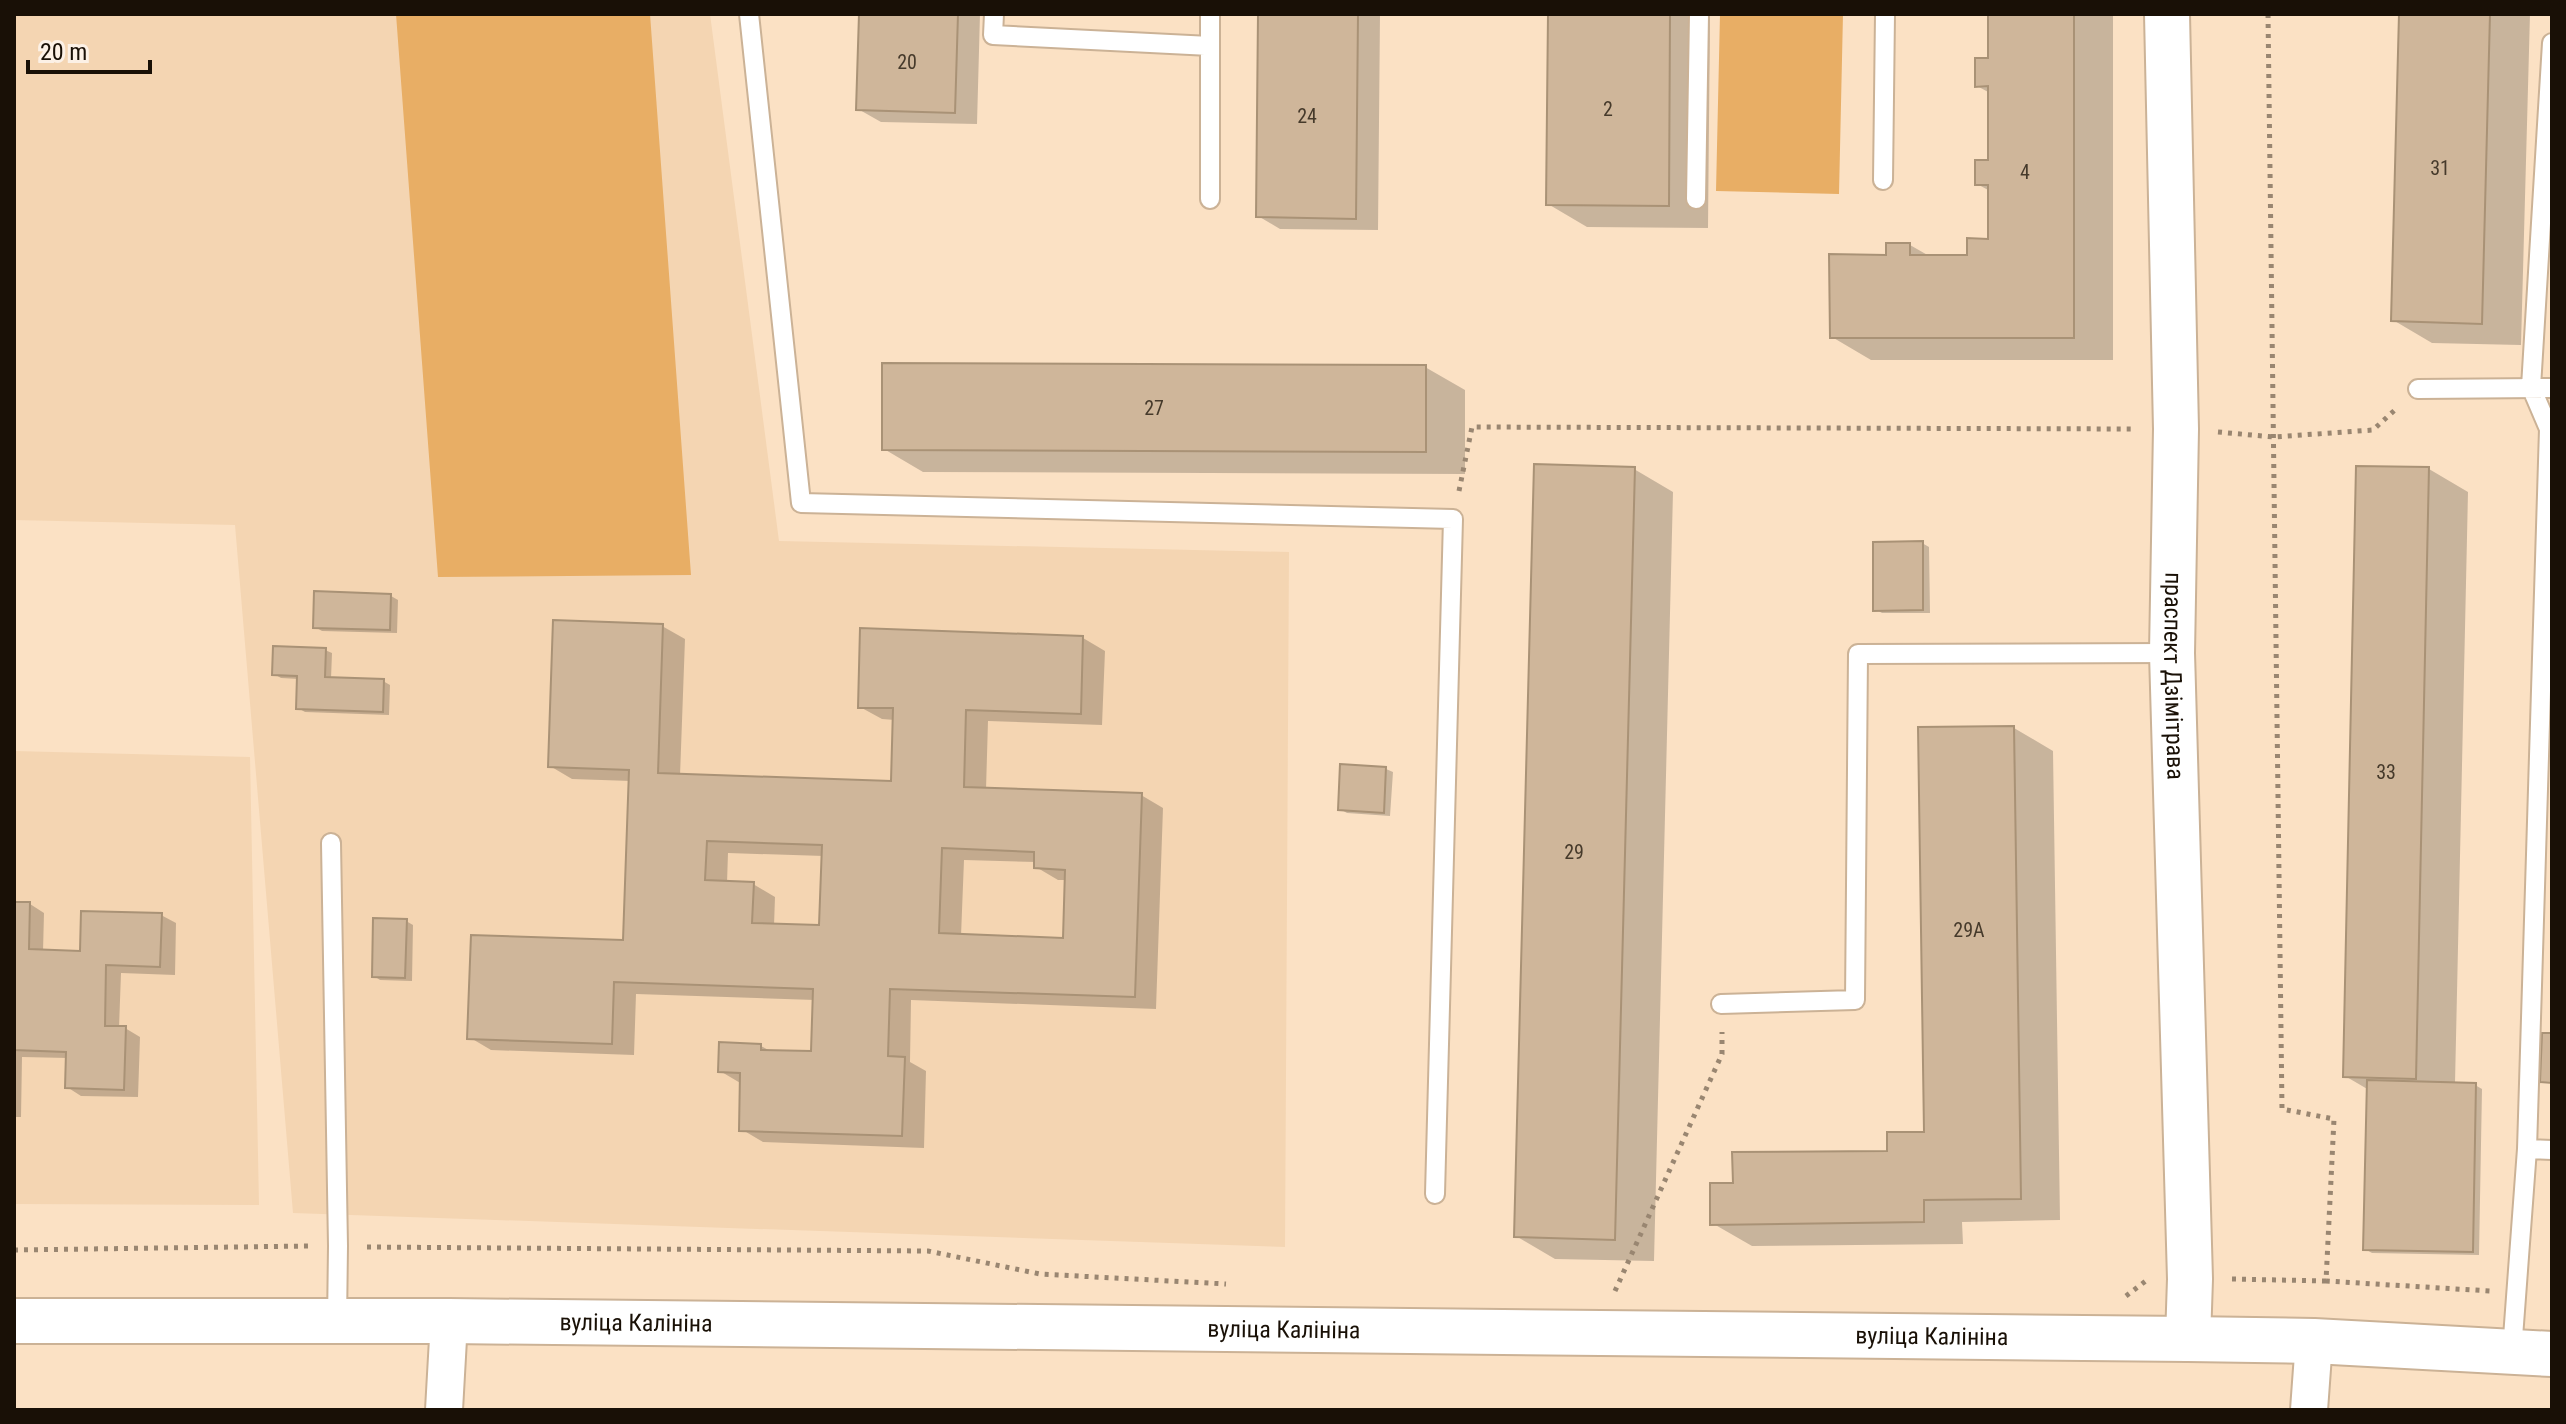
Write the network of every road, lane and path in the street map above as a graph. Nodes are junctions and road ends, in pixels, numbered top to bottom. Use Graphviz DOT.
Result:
graph roads {
  1 [pos="749,14"];
  2 [pos="994,14"];
  3 [pos="1210,14"];
  4 [pos="1699,14"];
  5 [pos="1885,14"];
  6 [pos="2167,14"];
  7 [pos="2268,14"];
  8 [pos="2552,43"];
  9 [pos="1210,46"];
  10 [pos="1883,180"];
  11 [pos="1210,199"];
  12 [pos="1696,199"];
  13 [pos="2531,387"];
  14 [pos="2552,388"];
  15 [pos="2418,389"];
  16 [pos="2176,429"];
  17 [pos="2274,437"];
  18 [pos="1453,519"];
  19 [pos="2172,653"];
  20 [pos="331,843"];
  21 [pos="1721,1004"];
  22 [pos="2527,1149"];
  23 [pos="2552,1150"];
  24 [pos="1435,1194"];
  25 [pos="338,1246"];
  26 [pos="14,1250"];
  27 [pos="2190,1279"];
  28 [pos="2326,1281"];
  29 [pos="1233,1285"];
  30 [pos="2516,1293"];
  31 [pos="1611,1299"];
  32 [pos="2119,1301"];
  33 [pos="14,1321"];
  34 [pos="449,1321"];
  35 [pos="337,1323"];
  36 [pos="2188,1339"];
  37 [pos="2314,1341"];
  38 [pos="2532,1353"];
  39 [pos="444,1410"];
  40 [pos="2309,1410"];
  1 -- 18 [label="lane"];
  2 -- 9 [label="lane"];
  3 -- 9 [label="lane"];
  4 -- 12 [label="lane"];
  5 -- 10 [label="lane"];
  6 -- 16 [label="main road, праспект Дзімітрава"];
  7 -- 17 [label="path"];
  8 -- 13 [label="lane"];
  9 -- 11 [label="lane"];
  13 -- 14 [label="lane"];
  13 -- 15 [label="lane"];
  13 -- 22 [label="lane"];
  15 -- 17 [label="path"];
  16 -- 17 [label="path"];
  16 -- 18 [label="path"];
  16 -- 19 [label="main road, праспект Дзімітрава"];
  17 -- 28 [label="path"];
  18 -- 24 [label="lane"];
  19 -- 21 [label="lane"];
  19 -- 27 [label="main road, праспект Дзімітрава"];
  20 -- 25 [label="lane"];
  21 -- 31 [label="path"];
  22 -- 23 [label="lane"];
  22 -- 30 [label="lane"];
  25 -- 26 [label="path"];
  25 -- 29 [label="path"];
  25 -- 35 [label="lane"];
  27 -- 28 [label="path"];
  27 -- 32 [label="path"];
  27 -- 36 [label="main road, праспект Дзімітрава"];
  28 -- 30 [label="path"];
  30 -- 38 [label="lane"];
  33 -- 35 [label="main road, вуліца Калініна"];
  34 -- 35 [label="main road, вуліца Калініна"];
  34 -- 36 [label="main road, вуліца Калініна"];
  34 -- 39 [label="street"];
  36 -- 37 [label="main road, вуліца Калініна"];
  37 -- 38 [label="main road, вуліца Калініна"];
  37 -- 40 [label="street"];
}
